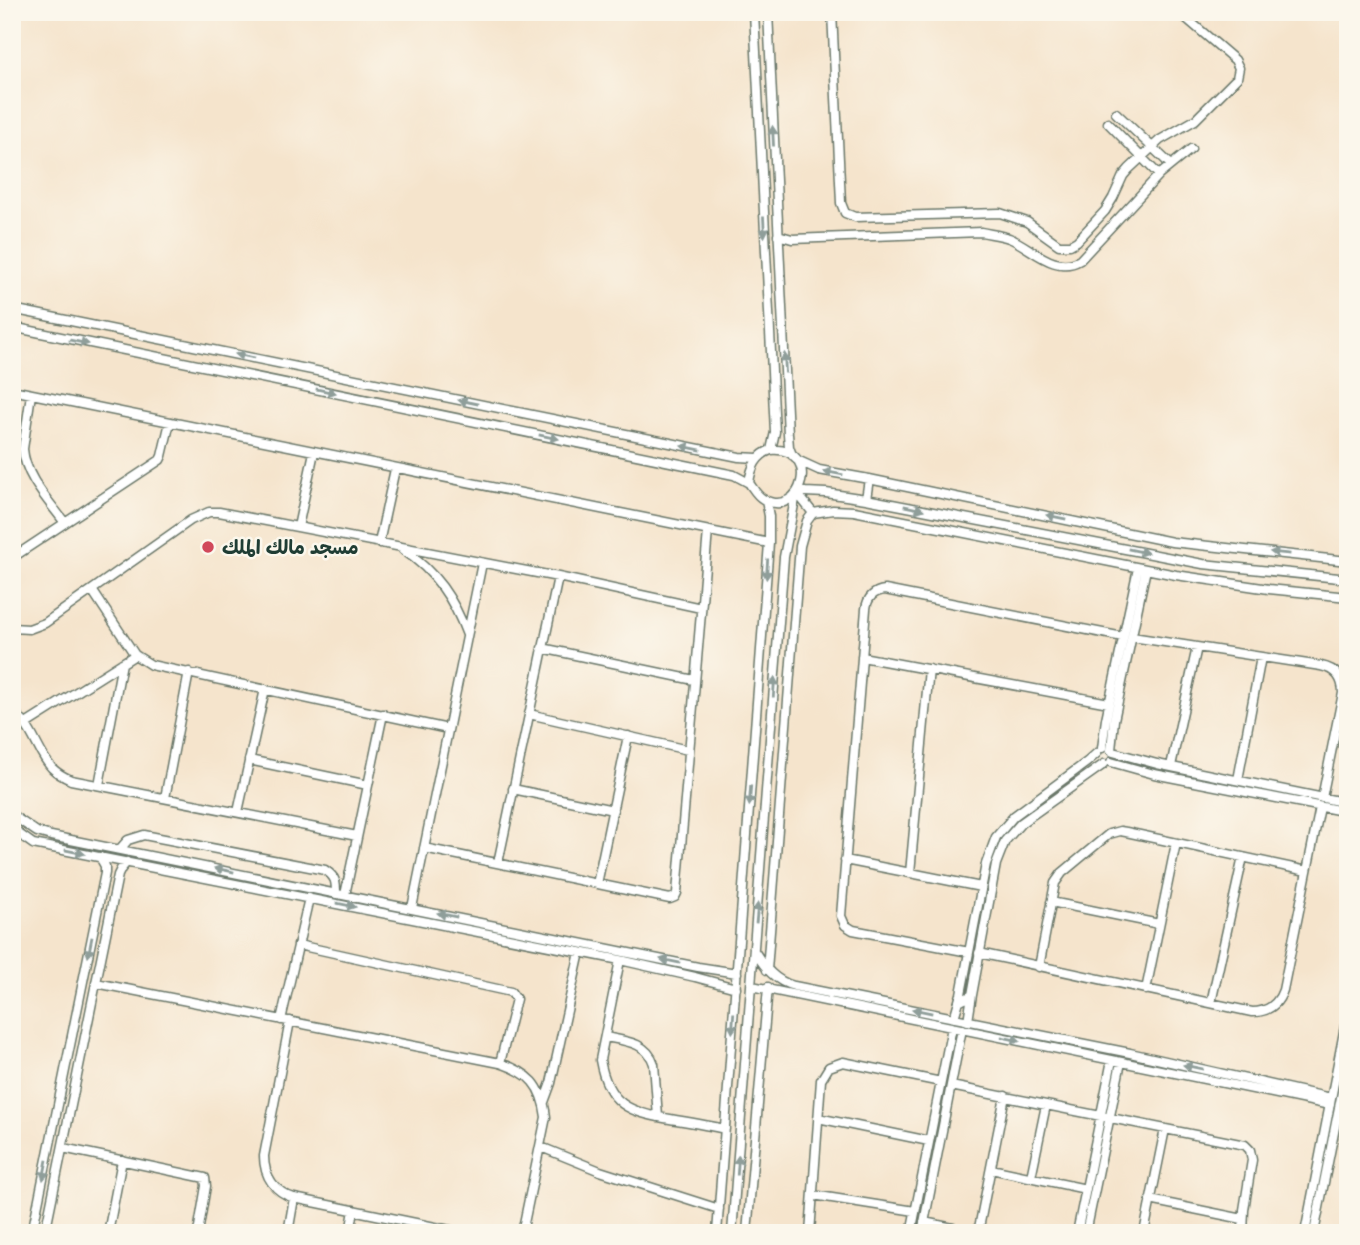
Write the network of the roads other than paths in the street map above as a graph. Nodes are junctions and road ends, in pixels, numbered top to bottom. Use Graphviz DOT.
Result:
graph roads {
  1 [pos="754,12"];
  2 [pos="768,12"];
  3 [pos="832,12"];
  4 [pos="1179,12"];
  5 [pos="772,108"];
  6 [pos="759,109"];
  7 [pos="1116,113"];
  8 [pos="1108,123"];
  9 [pos="1151,148"];
  10 [pos="1191,149"];
  11 [pos="1142,156"];
  12 [pos="1171,166"];
  13 [pos="1159,175"];
  14 [pos="778,235"];
  15 [pos="12,309"];
  16 [pos="12,327"];
  17 [pos="121,331"];
  18 [pos="117,349"];
  19 [pos="12,390"];
  20 [pos="31,394"];
  21 [pos="787,398"];
  22 [pos="774,400"];
  23 [pos="170,422"];
  24 [pos="771,450"];
  25 [pos="314,452"];
  26 [pos="758,458"];
  27 [pos="795,458"];
  28 [pos="395,469"];
  29 [pos="869,479"];
  30 [pos="749,483"];
  31 [pos="797,492"];
  32 [pos="866,499"];
  33 [pos="766,501"];
  34 [pos="813,513"];
  35 [pos="65,523"];
  36 [pos="298,527"];
  37 [pos="708,531"];
  38 [pos="769,543"];
  39 [pos="379,544"];
  40 [pos="401,548"];
  41 [pos="12,558"];
  42 [pos="1348,561"];
  43 [pos="482,563"];
  44 [pos="1142,568"];
  45 [pos="558,577"];
  46 [pos="1348,579"];
  47 [pos="92,590"];
  48 [pos="1348,597"];
  49 [pos="701,608"];
  50 [pos="12,628"];
  51 [pos="467,635"];
  52 [pos="1127,637"];
  53 [pos="1197,647"];
  54 [pos="542,648"];
  55 [pos="135,654"];
  56 [pos="862,657"];
  57 [pos="1261,657"];
  58 [pos="122,663"];
  59 [pos="929,669"];
  60 [pos="189,672"];
  61 [pos="694,680"];
  62 [pos="265,689"];
  63 [pos="1109,703"];
  64 [pos="12,712"];
  65 [pos="383,714"];
  66 [pos="529,714"];
  67 [pos="26,724"];
  68 [pos="448,729"];
  69 [pos="628,736"];
  70 [pos="688,750"];
  71 [pos="1100,750"];
  72 [pos="1112,751"];
  73 [pos="249,760"];
  74 [pos="1107,763"];
  75 [pos="1171,766"];
  76 [pos="1238,780"];
  77 [pos="99,785"];
  78 [pos="368,785"];
  79 [pos="513,789"];
  80 [pos="165,797"];
  81 [pos="1321,802"];
  82 [pos="1348,803"];
  83 [pos="613,810"];
  84 [pos="238,812"];
  85 [pos="1348,812"];
  86 [pos="12,815"];
  87 [pos="12,829"];
  88 [pos="357,836"];
  89 [pos="1176,843"];
  90 [pos="120,849"];
  91 [pos="424,849"];
  92 [pos="100,857"];
  93 [pos="1243,857"];
  94 [pos="845,860"];
  95 [pos="127,862"];
  96 [pos="498,863"];
  97 [pos="1307,871"];
  98 [pos="910,873"];
  99 [pos="282,882"];
  100 [pos="597,884"];
  101 [pos="981,887"];
  102 [pos="280,892"];
  103 [pos="340,894"];
  104 [pos="309,898"];
  105 [pos="1051,902"];
  106 [pos="412,908"];
  107 [pos="1159,924"];
  108 [pos="298,945"];
  109 [pos="754,951"];
  110 [pos="580,952"];
  111 [pos="969,952"];
  112 [pos="979,953"];
  113 [pos="620,960"];
  114 [pos="698,967"];
  115 [pos="1039,967"];
  116 [pos="767,970"];
  117 [pos="737,973"];
  118 [pos="695,977"];
  119 [pos="778,980"];
  120 [pos="96,983"];
  121 [pos="752,986"];
  122 [pos="736,988"];
  123 [pos="768,990"];
  124 [pos="1146,990"];
  125 [pos="972,995"];
  126 [pos="959,1002"];
  127 [pos="1211,1003"];
  128 [pos="891,1010"];
  129 [pos="1348,1011"];
  130 [pos="285,1021"];
  131 [pos="968,1021"];
  132 [pos="953,1023"];
  133 [pos="962,1029"];
  134 [pos="1045,1036"];
  135 [pos="605,1037"];
  136 [pos="1044,1046"];
  137 [pos="1117,1061"];
  138 [pos="1348,1062"];
  139 [pos="500,1063"];
  140 [pos="941,1082"];
  141 [pos="951,1086"];
  142 [pos="1005,1097"];
  143 [pos="1337,1100"];
  144 [pos="544,1102"];
  145 [pos="1046,1105"];
  146 [pos="1338,1110"];
  147 [pos="1348,1112"];
  148 [pos="1105,1116"];
  149 [pos="658,1117"];
  150 [pos="818,1118"];
  151 [pos="725,1129"];
  152 [pos="1165,1129"];
  153 [pos="929,1141"];
  154 [pos="541,1147"];
  155 [pos="63,1148"];
  156 [pos="122,1160"];
  157 [pos="991,1169"];
  158 [pos="1031,1177"];
  159 [pos="1086,1189"];
  160 [pos="813,1195"];
  161 [pos="720,1197"];
  162 [pos="295,1198"];
  163 [pos="736,1199"];
  164 [pos="1150,1200"];
  165 [pos="719,1209"];
  166 [pos="354,1210"];
  167 [pos="915,1211"];
  168 [pos="1243,1219"];
  169 [pos="924,1222"];
  170 [pos="432,1229"];
  171 [pos="32,1233"];
  172 [pos="45,1233"];
  173 [pos="108,1233"];
  174 [pos="198,1233"];
  175 [pos="288,1233"];
  176 [pos="350,1233"];
  177 [pos="464,1233"];
  178 [pos="522,1233"];
  179 [pos="717,1233"];
  180 [pos="732,1233"];
  181 [pos="747,1233"];
  182 [pos="810,1233"];
  183 [pos="911,1233"];
  184 [pos="922,1233"];
  185 [pos="978,1233"];
  186 [pos="1077,1233"];
  187 [pos="1086,1233"];
  188 [pos="1144,1233"];
  189 [pos="1243,1233"];
  190 [pos="1305,1233"];
  191 [pos="1314,1233"];
  1 -- 6 [label="street"];
  2 -- 5 [label="street"];
  3 -- 11 [label="street"];
  4 -- 9 [label="street"];
  5 -- 6 [label="street"];
  14 -- 5 [label="street, one-way"];
  6 -- 22 [label="street, one-way"];
  7 -- 9 [label="street"];
  8 -- 11 [label="street"];
  9 -- 11 [label="street"];
  9 -- 12 [label="street"];
  10 -- 12 [label="street"];
  11 -- 13 [label="street"];
  12 -- 13 [label="street"];
  13 -- 14 [label="street"];
  21 -- 14 [label="street, one-way"];
  15 -- 17 [label="street"];
  16 -- 18 [label="street, one-way"];
  17 -- 18 [label="street"];
  26 -- 17 [label="street, one-way"];
  18 -- 30 [label="street, one-way"];
  19 -- 20 [label="street"];
  20 -- 23 [label="street"];
  20 -- 35 [label="street"];
  21 -- 22 [label="street"];
  21 -- 27 [label="street"];
  22 -- 24 [label="street"];
  23 -- 25 [label="street"];
  23 -- 35 [label="street"];
  24 -- 26 [label="street"];
  24 -- 27 [label="street"];
  25 -- 28 [label="street"];
  25 -- 36 [label="street"];
  26 -- 30 [label="street"];
  29 -- 27 [label="street, one-way"];
  27 -- 31 [label="street"];
  28 -- 37 [label="street"];
  28 -- 39 [label="street"];
  29 -- 32 [label="street"];
  42 -- 29 [label="street, one-way"];
  30 -- 33 [label="street"];
  31 -- 32 [label="street"];
  31 -- 33 [label="street"];
  31 -- 34 [label="street"];
  109 -- 31 [label="street, one-way"];
  32 -- 46 [label="street, one-way"];
  33 -- 38 [label="street"];
  34 -- 44 [label="street"];
  34 -- 116 [label="street"];
  35 -- 41 [label="street"];
  36 -- 39 [label="street"];
  36 -- 47 [label="street"];
  37 -- 38 [label="street"];
  37 -- 49 [label="street"];
  38 -- 117 [label="street, one-way"];
  39 -- 40 [label="street"];
  40 -- 43 [label="street"];
  40 -- 51 [label="street"];
  43 -- 45 [label="street"];
  43 -- 51 [label="street"];
  44 -- 48 [label="street"];
  44 -- 52 [label="street"];
  45 -- 49 [label="street"];
  45 -- 54 [label="street"];
  47 -- 50 [label="street"];
  47 -- 55 [label="street"];
  49 -- 61 [label="street"];
  51 -- 68 [label="street"];
  52 -- 53 [label="street"];
  52 -- 56 [label="street"];
  52 -- 63 [label="street"];
  52 -- 72 [label="street"];
  53 -- 57 [label="street"];
  53 -- 75 [label="street"];
  54 -- 61 [label="street"];
  54 -- 66 [label="street"];
  55 -- 58 [label="street"];
  55 -- 60 [label="street"];
  56 -- 59 [label="street"];
  56 -- 94 [label="street"];
  57 -- 76 [label="street"];
  57 -- 81 [label="street"];
  58 -- 67 [label="street"];
  58 -- 77 [label="street"];
  59 -- 63 [label="street"];
  59 -- 98 [label="street"];
  60 -- 62 [label="street"];
  60 -- 80 [label="street"];
  61 -- 70 [label="street"];
  62 -- 65 [label="street"];
  62 -- 73 [label="street"];
  63 -- 71 [label="street"];
  64 -- 67 [label="street"];
  65 -- 68 [label="street"];
  65 -- 78 [label="street"];
  66 -- 69 [label="street"];
  66 -- 79 [label="street"];
  67 -- 77 [label="street"];
  68 -- 91 [label="street"];
  69 -- 70 [label="street"];
  69 -- 83 [label="street"];
  70 -- 100 [label="street"];
  71 -- 72 [label="street"];
  71 -- 74 [label="street"];
  71 -- 101 [label="street"];
  72 -- 74 [label="street"];
  72 -- 75 [label="street"];
  73 -- 78 [label="street"];
  73 -- 84 [label="street"];
  74 -- 81 [label="street"];
  74 -- 112 [label="street"];
  75 -- 76 [label="street"];
  76 -- 81 [label="street"];
  77 -- 80 [label="street"];
  78 -- 88 [label="street"];
  79 -- 83 [label="street"];
  79 -- 96 [label="street"];
  80 -- 84 [label="street"];
  81 -- 82 [label="street"];
  81 -- 85 [label="street"];
  81 -- 97 [label="street"];
  83 -- 100 [label="street"];
  84 -- 88 [label="street"];
  86 -- 90 [label="street"];
  87 -- 92 [label="street, one-way"];
  88 -- 103 [label="street"];
  89 -- 93 [label="street"];
  89 -- 105 [label="street"];
  89 -- 107 [label="street"];
  99 -- 90 [label="street, one-way"];
  90 -- 103 [label="street"];
  91 -- 96 [label="street"];
  91 -- 106 [label="street"];
  92 -- 95 [label="street"];
  92 -- 171 [label="street, one-way"];
  93 -- 97 [label="street"];
  93 -- 127 [label="street"];
  94 -- 98 [label="street"];
  94 -- 111 [label="street"];
  95 -- 102 [label="street"];
  95 -- 120 [label="street"];
  96 -- 100 [label="street"];
  97 -- 127 [label="street"];
  98 -- 101 [label="street"];
  99 -- 102 [label="street"];
  99 -- 103 [label="street"];
  101 -- 111 [label="street"];
  102 -- 104 [label="street"];
  103 -- 106 [label="street"];
  104 -- 108 [label="street"];
  104 -- 110 [label="street, one-way"];
  105 -- 107 [label="street"];
  105 -- 115 [label="street"];
  114 -- 106 [label="street, one-way"];
  107 -- 124 [label="street"];
  108 -- 130 [label="street"];
  108 -- 139 [label="street"];
  109 -- 116 [label="street"];
  109 -- 121 [label="street"];
  110 -- 113 [label="street"];
  110 -- 144 [label="street"];
  111 -- 126 [label="street"];
  112 -- 115 [label="street"];
  112 -- 125 [label="street"];
  113 -- 118 [label="street"];
  113 -- 135 [label="street"];
  114 -- 117 [label="street"];
  114 -- 118 [label="street"];
  115 -- 124 [label="street"];
  116 -- 119 [label="street"];
  117 -- 122 [label="street"];
  118 -- 122 [label="street"];
  119 -- 123 [label="street"];
  119 -- 128 [label="street"];
  120 -- 130 [label="street"];
  120 -- 155 [label="street"];
  121 -- 123 [label="street"];
  163 -- 121 [label="street, one-way"];
  122 -- 151 [label="street, one-way"];
  123 -- 128 [label="street"];
  123 -- 181 [label="street"];
  124 -- 127 [label="street"];
  125 -- 126 [label="street"];
  125 -- 131 [label="street"];
  126 -- 132 [label="street"];
  128 -- 132 [label="street"];
  129 -- 143 [label="street"];
  130 -- 139 [label="street"];
  130 -- 162 [label="street"];
  131 -- 132 [label="street"];
  131 -- 134 [label="street"];
  132 -- 133 [label="street"];
  132 -- 140 [label="street"];
  133 -- 136 [label="street, one-way"];
  133 -- 141 [label="street"];
  134 -- 136 [label="street"];
  143 -- 134 [label="street, one-way"];
  135 -- 149 [label="street"];
  135 -- 149 [label="street"];
  136 -- 137 [label="street"];
  137 -- 143 [label="street"];
  137 -- 148 [label="street"];
  138 -- 143 [label="street"];
  139 -- 144 [label="street"];
  140 -- 150 [label="street"];
  140 -- 153 [label="street"];
  141 -- 142 [label="street"];
  141 -- 169 [label="street"];
  142 -- 145 [label="street"];
  142 -- 157 [label="street"];
  143 -- 146 [label="street"];
  143 -- 190 [label="street"];
  144 -- 154 [label="street"];
  145 -- 148 [label="street"];
  145 -- 158 [label="street"];
  146 -- 147 [label="street"];
  146 -- 191 [label="street"];
  148 -- 152 [label="street"];
  148 -- 159 [label="street"];
  148 -- 187 [label="street"];
  149 -- 151 [label="street"];
  150 -- 153 [label="street"];
  150 -- 160 [label="street"];
  151 -- 161 [label="street"];
  152 -- 164 [label="street"];
  152 -- 168 [label="street"];
  153 -- 167 [label="street"];
  154 -- 165 [label="street"];
  154 -- 178 [label="street"];
  155 -- 156 [label="street"];
  155 -- 172 [label="street"];
  156 -- 173 [label="street"];
  156 -- 174 [label="street"];
  157 -- 158 [label="street"];
  157 -- 185 [label="street"];
  158 -- 159 [label="street"];
  159 -- 186 [label="street"];
  160 -- 167 [label="street"];
  160 -- 182 [label="street"];
  161 -- 163 [label="street"];
  161 -- 165 [label="street"];
  162 -- 166 [label="street"];
  162 -- 175 [label="street"];
  163 -- 180 [label="street"];
  164 -- 168 [label="street"];
  164 -- 188 [label="street"];
  165 -- 179 [label="street"];
  166 -- 170 [label="street"];
  166 -- 176 [label="street"];
  167 -- 183 [label="street"];
  168 -- 189 [label="street"];
  169 -- 184 [label="street"];
  169 -- 185 [label="street"];
  170 -- 177 [label="street"];
}
